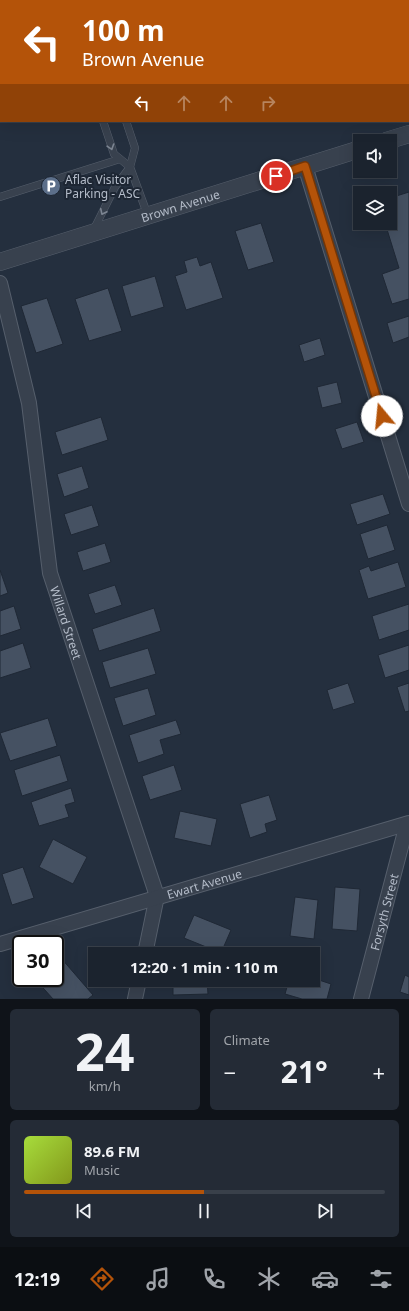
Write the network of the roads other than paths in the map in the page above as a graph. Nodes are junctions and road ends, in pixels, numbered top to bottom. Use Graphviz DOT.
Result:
graph roads {
  1 [pos="103,122"];
  2 [pos="126,122"];
  3 [pos="409,134"];
  4 [pos="397,138"];
  5 [pos="353,151"];
  6 [pos="120,159"];
  7 [pos="305,166"];
  8 [pos="130,167"];
  9 [pos="0,197"];
  10 [pos="148,216"];
  11 [pos="92,233"];
  12 [pos="0,262"];
  13 [pos="0,283"];
  14 [pos="409,504"];
  15 [pos="408,824"];
  16 [pos="157,896"];
  17 [pos="0,944"];
  18 [pos="146,947"];
  19 [pos="137,987"];
  20 [pos="134,999"];
  21 [pos="361,999"];
  1 -- 6 [label="lane, one-way"];
  2 -- 8 [label="lane"];
  3 -- 4 [label="street"];
  5 -- 7 [label="street, Brown Avenue"];
  6 -- 8 [label="lane"];
  6 -- 9 [label="lane"];
  7 -- 10 [label="street, Brown Avenue"];
  7 -- 14 [label="street"];
  8 -- 10 [label="lane"];
  8 -- 11 [label="lane, one-way"];
  10 -- 11 [label="street, Brown Avenue"];
  11 -- 12 [label="street, Brown Avenue"];
  13 -- 16 [label="street, Willard Street"];
  15 -- 16 [label="street, Ewart Avenue"];
  15 -- 21 [label="street, Forsyth Street"];
  16 -- 17 [label="street, Ewart Avenue"];
  16 -- 18 [label="street"];
  19 -- 20 [label="street"];
}
